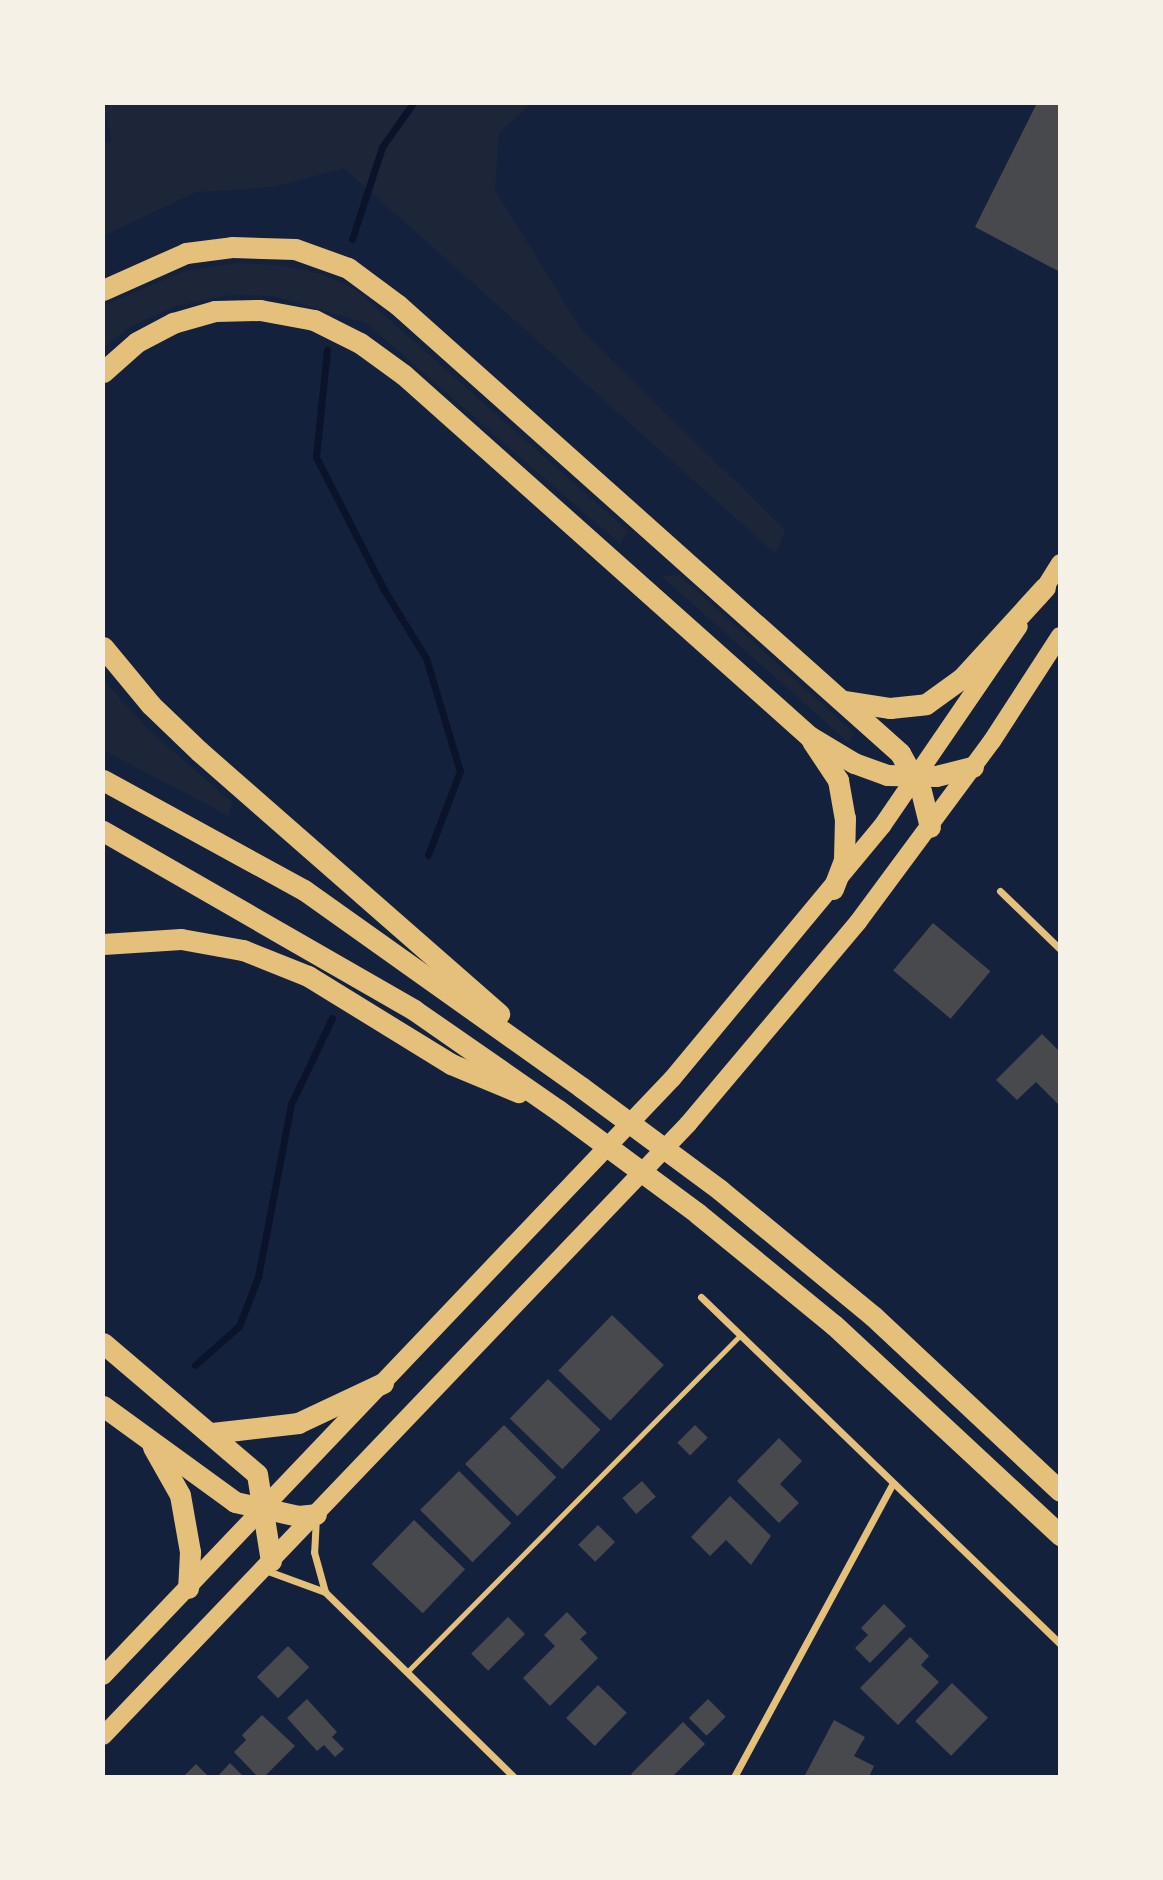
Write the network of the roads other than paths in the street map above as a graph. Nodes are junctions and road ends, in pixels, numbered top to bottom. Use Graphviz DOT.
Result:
graph roads {
  1 [pos="103,290"];
  2 [pos="103,372"];
  3 [pos="1060,563"];
  4 [pos="1045,587"];
  5 [pos="1060,636"];
  6 [pos="103,648"];
  7 [pos="844,701"];
  8 [pos="809,736"];
  9 [pos="973,767"];
  10 [pos="915,777"];
  11 [pos="103,780"];
  12 [pos="930,827"];
  13 [pos="103,831"];
  14 [pos="833,889"];
  15 [pos="1000,891"];
  16 [pos="103,944"];
  17 [pos="1060,949"];
  18 [pos="581,1087"];
  19 [pos="558,1110"];
  20 [pos="701,1297"];
  21 [pos="740,1335"];
  22 [pos="103,1343"];
  23 [pos="383,1383"];
  24 [pos="103,1406"];
  25 [pos="212,1433"];
  26 [pos="149,1439"];
  27 [pos="892,1485"];
  28 [pos="1060,1491"];
  29 [pos="264,1509"];
  30 [pos="316,1514"];
  31 [pos="1060,1535"];
  32 [pos="267,1565"];
  33 [pos="188,1588"];
  34 [pos="325,1592"];
  35 [pos="1060,1644"];
  36 [pos="407,1672"];
  37 [pos="103,1676"];
  38 [pos="103,1736"];
  39 [pos="514,1777"];
  40 [pos="734,1777"];
  1 -- 7 [label="highway"];
  2 -- 8 [label="highway"];
  3 -- 4 [label="main road"];
  4 -- 7 [label="highway"];
  4 -- 10 [label="main road"];
  5 -- 9 [label="main road"];
  6 -- 18 [label="highway"];
  7 -- 10 [label="highway"];
  8 -- 10 [label="highway"];
  8 -- 14 [label="highway"];
  9 -- 10 [label="highway"];
  9 -- 12 [label="main road"];
  10 -- 12 [label="highway"];
  10 -- 14 [label="main road"];
  11 -- 18 [label="highway"];
  12 -- 30 [label="main road"];
  13 -- 19 [label="highway"];
  14 -- 23 [label="main road"];
  15 -- 17 [label="street"];
  16 -- 19 [label="highway"];
  18 -- 28 [label="highway"];
  19 -- 31 [label="highway"];
  20 -- 21 [label="street"];
  21 -- 27 [label="street"];
  21 -- 36 [label="lane"];
  22 -- 25 [label="highway"];
  23 -- 25 [label="highway"];
  23 -- 29 [label="main road"];
  24 -- 26 [label="highway"];
  25 -- 29 [label="highway"];
  26 -- 29 [label="highway"];
  26 -- 33 [label="highway"];
  27 -- 35 [label="street"];
  27 -- 40 [label="street"];
  29 -- 30 [label="highway"];
  29 -- 32 [label="highway"];
  29 -- 33 [label="main road"];
  30 -- 32 [label="main road"];
  30 -- 34 [label="street"];
  32 -- 34 [label="street"];
  32 -- 38 [label="main road"];
  33 -- 37 [label="main road"];
  34 -- 36 [label="street"];
  36 -- 39 [label="street"];
}
